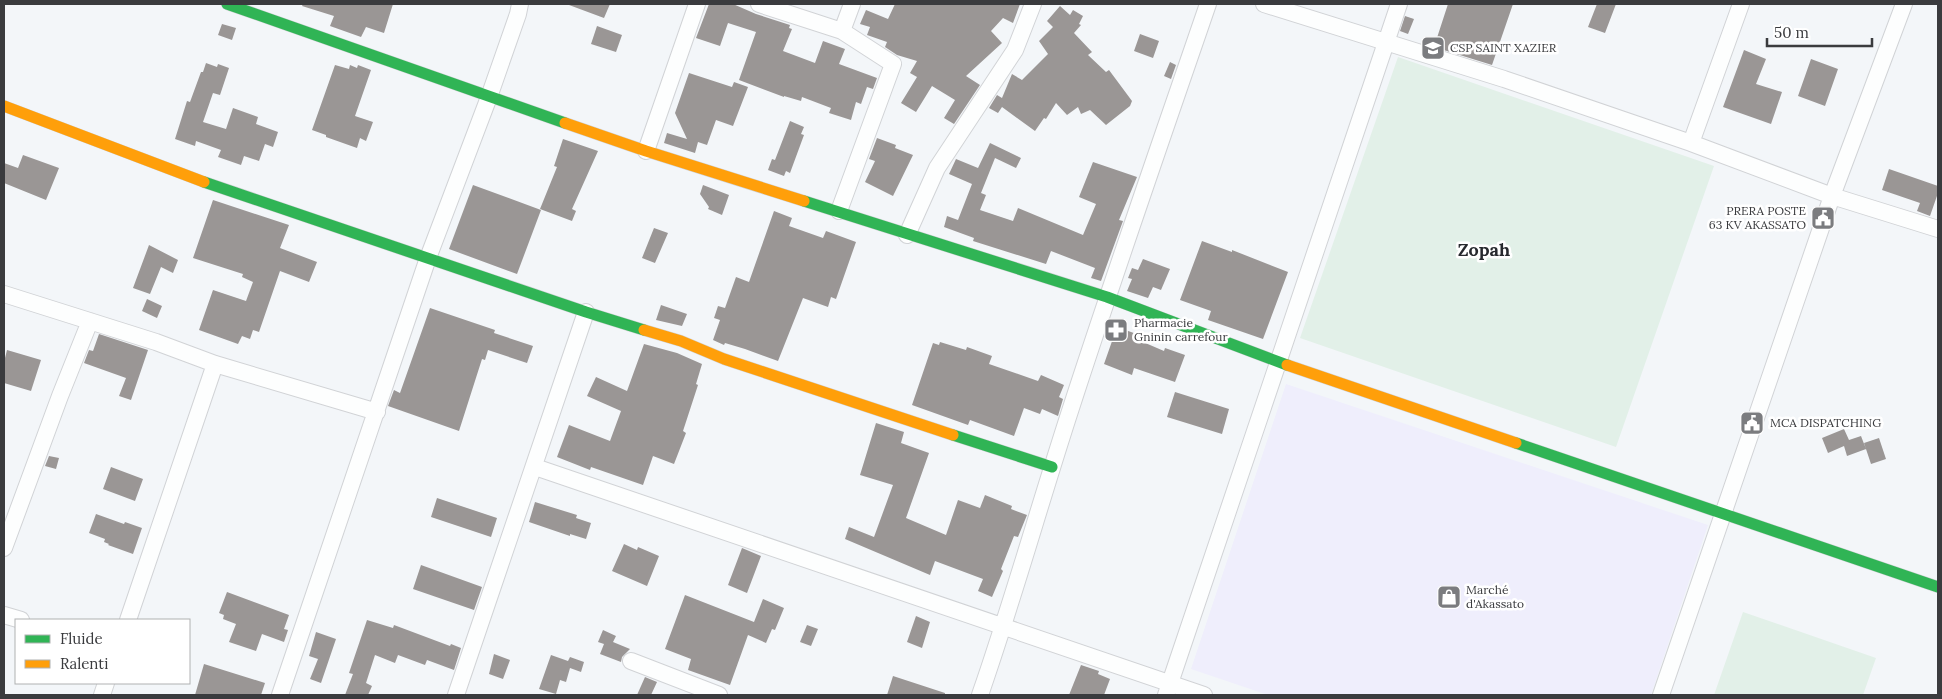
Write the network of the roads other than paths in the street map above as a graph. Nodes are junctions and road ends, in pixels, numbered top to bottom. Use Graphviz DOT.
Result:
graph roads {
  1 [pos="227,4"];
  2 [pos="520,4"];
  3 [pos="697,4"];
  4 [pos="759,4"];
  5 [pos="852,4"];
  6 [pos="1033,4"];
  7 [pos="1208,4"];
  8 [pos="1264,4"];
  9 [pos="1400,4"];
  10 [pos="1741,4"];
  11 [pos="1904,4"];
  12 [pos="842,31"];
  13 [pos="1387,43"];
  14 [pos="489,97"];
  15 [pos="5,110"];
  16 [pos="1691,143"];
  17 [pos="646,151"];
  18 [pos="1832,196"];
  19 [pos="839,212"];
  20 [pos="1938,229"];
  21 [pos="907,235"];
  22 [pos="428,258"];
  23 [pos="4,294"];
  24 [pos="1107,297"];
  25 [pos="586,312"];
  26 [pos="90,322"];
  27 [pos="1279,362"];
  28 [pos="214,364"];
  29 [pos="376,412"];
  30 [pos="535,466"];
  31 [pos="1052,467"];
  32 [pos="1724,513"];
  33 [pos="4,548"];
  34 [pos="1938,587"];
  35 [pos="4,615"];
  36 [pos="18,619"];
  37 [pos="128,619"];
  38 [pos="1004,627"];
  39 [pos="632,661"];
  40 [pos="1168,690"];
  41 [pos="280,695"];
  42 [pos="456,695"];
  43 [pos="719,695"];
  44 [pos="980,695"];
  45 [pos="1204,695"];
  46 [pos="1661,695"];
  1 -- 14 [label="street"];
  2 -- 14 [label="street"];
  3 -- 17 [label="street"];
  4 -- 12 [label="street"];
  5 -- 12 [label="street"];
  6 -- 21 [label="street"];
  7 -- 24 [label="street"];
  8 -- 13 [label="street"];
  9 -- 13 [label="street"];
  10 -- 16 [label="street"];
  11 -- 18 [label="street"];
  12 -- 19 [label="street"];
  13 -- 16 [label="street"];
  13 -- 27 [label="street"];
  14 -- 17 [label="street"];
  14 -- 22 [label="street"];
  15 -- 22 [label="street"];
  16 -- 18 [label="street"];
  17 -- 19 [label="street"];
  18 -- 20 [label="street"];
  18 -- 32 [label="street"];
  19 -- 21 [label="street"];
  21 -- 24 [label="street"];
  22 -- 25 [label="street"];
  22 -- 29 [label="street"];
  23 -- 26 [label="street"];
  24 -- 27 [label="street"];
  24 -- 31 [label="street"];
  25 -- 30 [label="street"];
  25 -- 31 [label="street"];
  26 -- 28 [label="street"];
  26 -- 33 [label="street"];
  27 -- 32 [label="street"];
  27 -- 40 [label="street"];
  28 -- 29 [label="street"];
  28 -- 37 [label="street"];
  29 -- 41 [label="street"];
  30 -- 38 [label="street"];
  30 -- 42 [label="street"];
  31 -- 38 [label="street"];
  32 -- 34 [label="street"];
  32 -- 46 [label="street"];
  35 -- 36 [label="street"];
  38 -- 40 [label="street"];
  38 -- 44 [label="street"];
  39 -- 43 [label="street"];
  40 -- 45 [label="street"];
}
